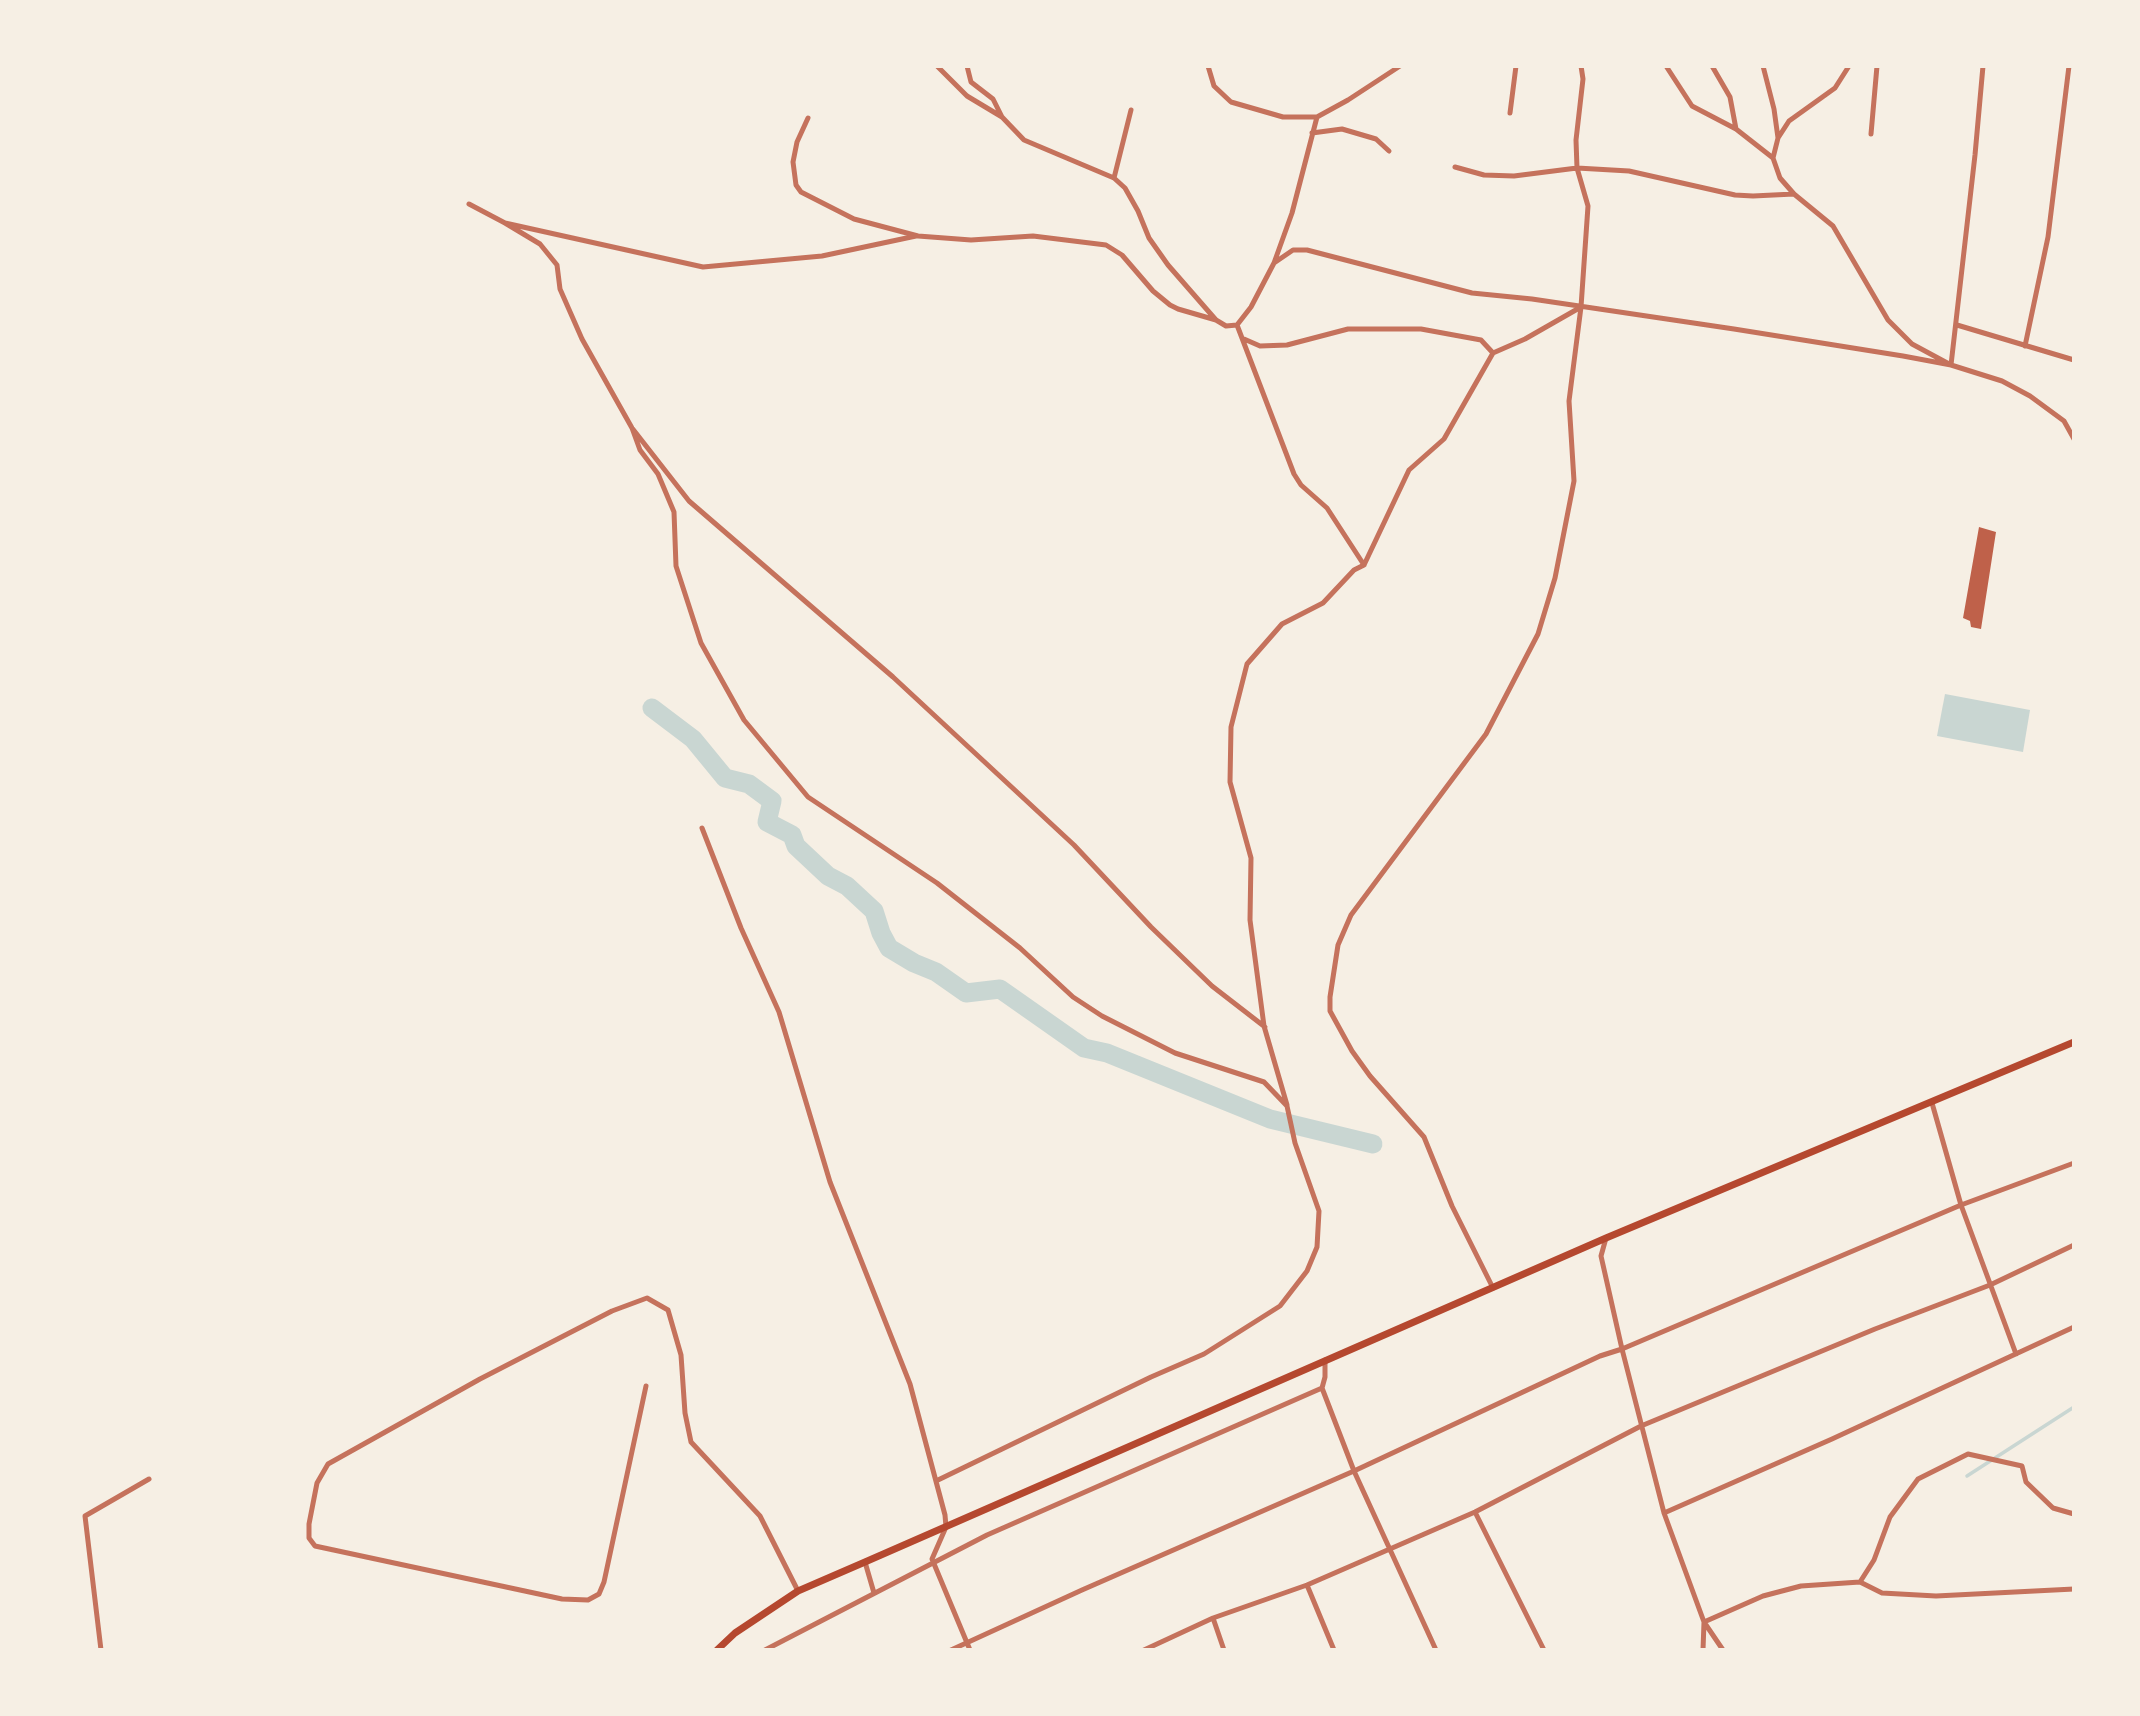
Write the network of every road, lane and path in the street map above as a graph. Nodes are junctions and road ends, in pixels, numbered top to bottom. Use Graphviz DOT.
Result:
graph roads {
  1 [pos="937,66"];
  2 [pos="967,66"];
  3 [pos="1208,66"];
  4 [pos="1400,66"];
  5 [pos="1516,66"];
  6 [pos="1581,66"];
  7 [pos="1666,66"];
  8 [pos="1712,66"];
  9 [pos="1763,66"];
  10 [pos="1849,66"];
  11 [pos="1877,66"];
  12 [pos="1983,66"];
  13 [pos="2069,66"];
  14 [pos="1131,110"];
  15 [pos="1510,113"];
  16 [pos="808,117"];
  17 [pos="1002,117"];
  18 [pos="1317,117"];
  19 [pos="1736,130"];
  20 [pos="1312,133"];
  21 [pos="1871,134"];
  22 [pos="1778,138"];
  23 [pos="1389,151"];
  24 [pos="1773,158"];
  25 [pos="1455,167"];
  26 [pos="1577,168"];
  27 [pos="1114,178"];
  28 [pos="1794,194"];
  29 [pos="470,204"];
  30 [pos="505,223"];
  31 [pos="918,236"];
  32 [pos="1274,263"];
  33 [pos="1581,307"];
  34 [pos="1216,320"];
  35 [pos="1957,324"];
  36 [pos="1237,325"];
  37 [pos="1242,337"];
  38 [pos="2025,345"];
  39 [pos="1493,353"];
  40 [pos="2074,360"];
  41 [pos="1951,365"];
  42 [pos="632,428"];
  43 [pos="2074,439"];
  44 [pos="1364,565"];
  45 [pos="702,828"];
  46 [pos="1265,1027"];
  47 [pos="2074,1042"];
  48 [pos="1931,1103"];
  49 [pos="1287,1107"];
  50 [pos="2074,1163"];
  51 [pos="1961,1205"];
  52 [pos="1606,1238"];
  53 [pos="2074,1245"];
  54 [pos="1990,1284"];
  55 [pos="1493,1288"];
  56 [pos="2074,1327"];
  57 [pos="1622,1349"];
  58 [pos="2016,1354"];
  59 [pos="1325,1360"];
  60 [pos="646,1386"];
  61 [pos="1322,1388"];
  62 [pos="1641,1426"];
  63 [pos="1354,1471"];
  64 [pos="149,1479"];
  65 [pos="938,1480"];
  66 [pos="1475,1512"];
  67 [pos="1664,1513"];
  68 [pos="2074,1514"];
  69 [pos="946,1527"];
  70 [pos="1391,1549"];
  71 [pos="865,1562"];
  72 [pos="933,1562"];
  73 [pos="1860,1582"];
  74 [pos="1307,1585"];
  75 [pos="2074,1589"];
  76 [pos="798,1591"];
  77 [pos="874,1592"];
  78 [pos="1213,1618"];
  79 [pos="1704,1622"];
  80 [pos="967,1642"];
  81 [pos="101,1650"];
  82 [pos="716,1650"];
  83 [pos="765,1650"];
  84 [pos="951,1650"];
  85 [pos="970,1650"];
  86 [pos="1144,1650"];
  87 [pos="1224,1650"];
  88 [pos="1334,1650"];
  89 [pos="1436,1650"];
  90 [pos="1544,1650"];
  91 [pos="1703,1650"];
  92 [pos="1723,1650"];
  1 -- 17 [label="street"];
  2 -- 17 [label="street"];
  3 -- 18 [label="street"];
  4 -- 18 [label="street"];
  5 -- 15 [label="street"];
  6 -- 26 [label="street"];
  7 -- 19 [label="street"];
  8 -- 19 [label="street"];
  9 -- 22 [label="street"];
  10 -- 22 [label="street"];
  11 -- 21 [label="street"];
  12 -- 35 [label="street"];
  13 -- 38 [label="street"];
  14 -- 27 [label="street"];
  16 -- 31 [label="street"];
  17 -- 27 [label="street"];
  18 -- 20 [label="street"];
  19 -- 24 [label="street"];
  20 -- 23 [label="street"];
  20 -- 32 [label="street"];
  22 -- 24 [label="street"];
  24 -- 28 [label="street"];
  25 -- 26 [label="street"];
  26 -- 28 [label="street"];
  26 -- 33 [label="street"];
  27 -- 34 [label="street"];
  28 -- 41 [label="street"];
  29 -- 30 [label="street"];
  30 -- 31 [label="street"];
  30 -- 42 [label="street"];
  31 -- 34 [label="street"];
  32 -- 33 [label="street"];
  32 -- 36 [label="street"];
  33 -- 39 [label="street"];
  33 -- 41 [label="street"];
  33 -- 55 [label="street"];
  34 -- 36 [label="street"];
  35 -- 38 [label="street"];
  35 -- 41 [label="street"];
  36 -- 37 [label="street"];
  37 -- 39 [label="street"];
  37 -- 44 [label="street"];
  38 -- 40 [label="street"];
  39 -- 44 [label="street"];
  41 -- 43 [label="street"];
  42 -- 46 [label="street"];
  42 -- 49 [label="street"];
  44 -- 46 [label="street"];
  45 -- 65 [label="street"];
  46 -- 49 [label="street"];
  47 -- 48 [label="main road"];
  48 -- 51 [label="street"];
  48 -- 52 [label="main road"];
  49 -- 65 [label="street"];
  50 -- 51 [label="street"];
  51 -- 54 [label="street"];
  51 -- 57 [label="street"];
  52 -- 55 [label="main road"];
  52 -- 57 [label="street"];
  53 -- 54 [label="street"];
  54 -- 58 [label="street"];
  54 -- 62 [label="street"];
  55 -- 59 [label="main road"];
  56 -- 58 [label="street"];
  57 -- 62 [label="street"];
  57 -- 63 [label="street"];
  58 -- 67 [label="street"];
  59 -- 61 [label="street"];
  59 -- 69 [label="main road"];
  60 -- 76 [label="street"];
  61 -- 63 [label="street"];
  61 -- 72 [label="street"];
  62 -- 66 [label="street"];
  62 -- 67 [label="street"];
  63 -- 70 [label="street"];
  63 -- 80 [label="street"];
  64 -- 81 [label="street"];
  65 -- 69 [label="street"];
  66 -- 70 [label="street"];
  66 -- 90 [label="street"];
  67 -- 79 [label="street"];
  68 -- 73 [label="street"];
  69 -- 71 [label="main road"];
  69 -- 72 [label="street"];
  70 -- 74 [label="street"];
  70 -- 89 [label="street"];
  71 -- 76 [label="main road"];
  71 -- 77 [label="street"];
  72 -- 77 [label="street"];
  72 -- 80 [label="street"];
  73 -- 75 [label="street"];
  73 -- 79 [label="street"];
  74 -- 78 [label="street"];
  74 -- 88 [label="street"];
  76 -- 82 [label="main road"];
  77 -- 83 [label="street"];
  78 -- 86 [label="street"];
  78 -- 87 [label="street"];
  79 -- 91 [label="street"];
  79 -- 92 [label="street"];
  80 -- 84 [label="street"];
  80 -- 85 [label="street"];
}
